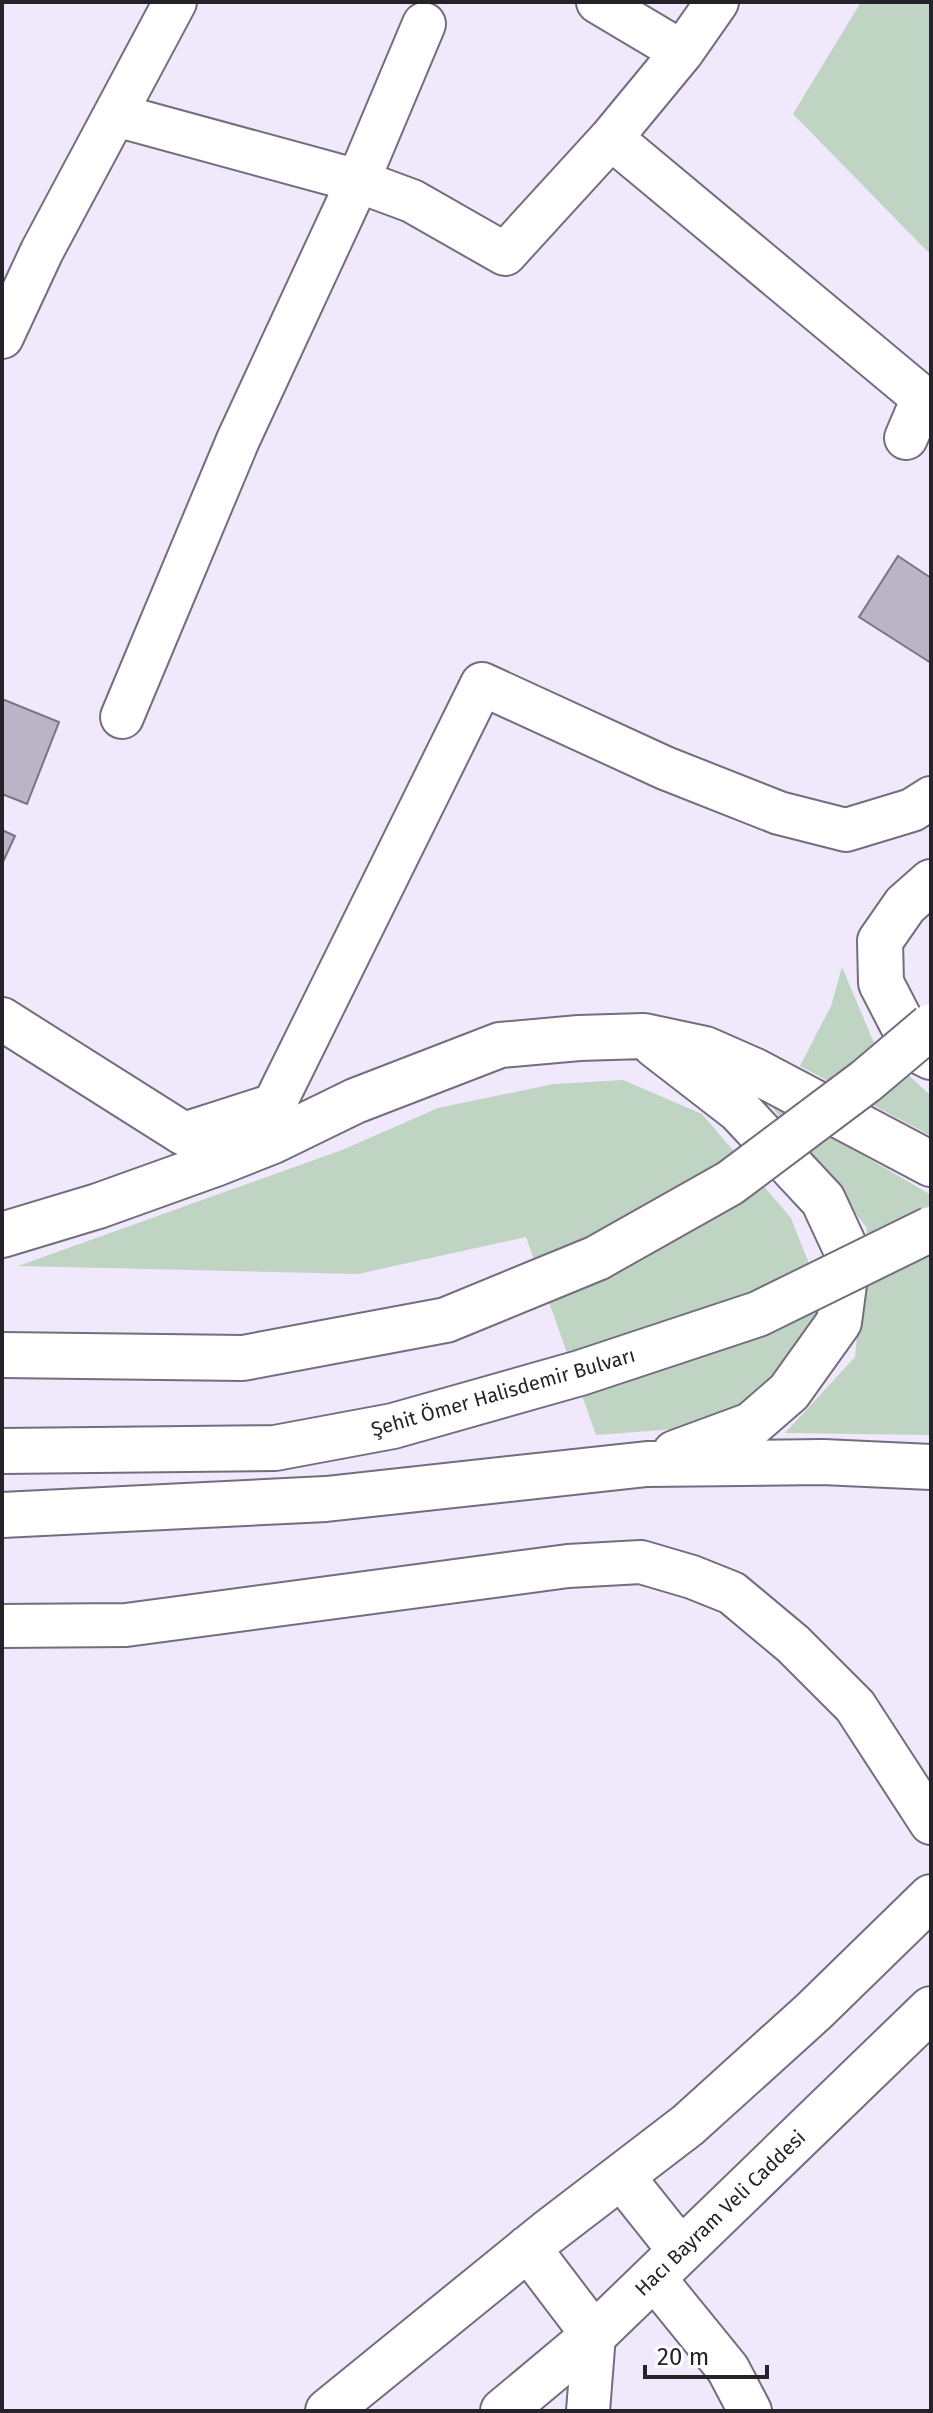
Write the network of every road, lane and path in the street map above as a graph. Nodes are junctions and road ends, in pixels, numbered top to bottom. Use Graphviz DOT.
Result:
graph roads {
  1 [pos="175,2"];
  2 [pos="598,2"];
  3 [pos="717,2"];
  4 [pos="424,24"];
  5 [pos="682,52"];
  6 [pos="116,115"];
  7 [pos="611,138"];
  8 [pos="358,181"];
  9 [pos="2,337"];
  10 [pos="906,438"];
  11 [pos="122,717"];
  12 [pos="931,798"];
  13 [pos="931,882"];
  14 [pos="2,1019"];
  15 [pos="931,1026"];
  16 [pos="644,1036"];
  17 [pos="931,1057"];
  18 [pos="931,1164"];
  19 [pos="931,1229"];
  20 [pos="2,1235"];
  21 [pos="2,1355"];
  22 [pos="2,1451"];
  23 [pos="647,1464"];
  24 [pos="931,1467"];
  25 [pos="2,1515"];
  26 [pos="2,1626"];
  27 [pos="931,1823"];
  28 [pos="931,1897"];
  29 [pos="931,2009"];
  30 [pos="622,2177"];
  31 [pos="528,2248"];
  32 [pos="668,2265"];
  33 [pos="594,2335"];
  34 [pos="328,2411"];
  35 [pos="503,2411"];
  36 [pos="588,2411"];
  37 [pos="750,2411"];
  1 -- 6 [label="street"];
  2 -- 5 [label="street"];
  3 -- 5 [label="street"];
  4 -- 8 [label="street"];
  5 -- 7 [label="street"];
  6 -- 8 [label="street"];
  6 -- 9 [label="street"];
  7 -- 8 [label="street"];
  7 -- 10 [label="street"];
  8 -- 11 [label="street"];
  12 -- 14 [label="street"];
  13 -- 17 [label="main road"];
  15 -- 21 [label="main road, bridge"];
  16 -- 18 [label="main road"];
  16 -- 20 [label="main road"];
  16 -- 23 [label="main road"];
  19 -- 22 [label="main road, Şehit Ömer Halisdemir Bulvarı, bridge"];
  23 -- 24 [label="main road"];
  23 -- 25 [label="main road"];
  26 -- 27 [label="street"];
  28 -- 30 [label="main road"];
  29 -- 32 [label="main road, Hacı Bayram Veli Caddesi"];
  30 -- 31 [label="main road"];
  30 -- 32 [label="main road"];
  31 -- 33 [label="main road"];
  31 -- 34 [label="main road"];
  32 -- 33 [label="main road, Hacı Bayram Veli Caddesi"];
  32 -- 37 [label="street"];
  33 -- 35 [label="main road, Hacı Bayram Veli Caddesi"];
  33 -- 36 [label="street"];
}
